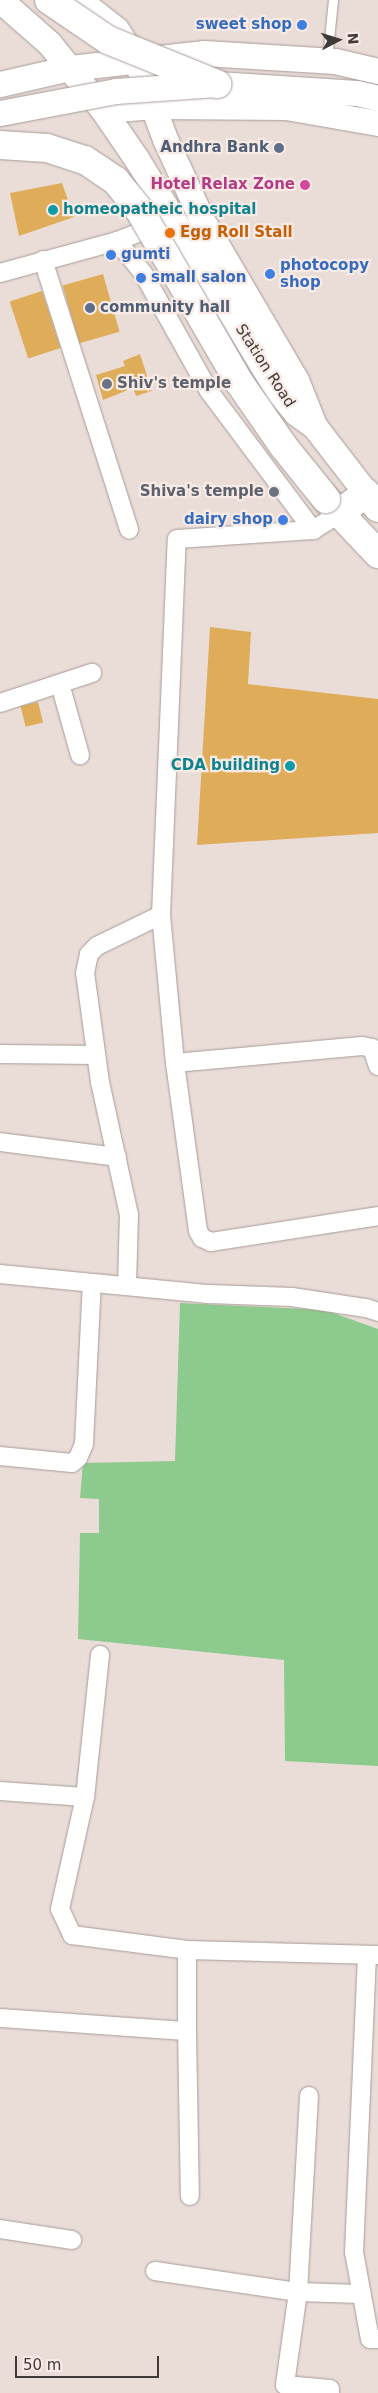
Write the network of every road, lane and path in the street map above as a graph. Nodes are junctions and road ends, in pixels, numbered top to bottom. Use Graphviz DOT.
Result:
graph roads {
  1 [pos="0,0"];
  2 [pos="49,0"];
  3 [pos="79,0"];
  4 [pos="333,0"];
  5 [pos="135,58"];
  6 [pos="327,60"];
  7 [pos="70,68"];
  8 [pos="378,71"];
  9 [pos="0,84"];
  10 [pos="217,84"];
  11 [pos="378,98"];
  12 [pos="154,106"];
  13 [pos="103,110"];
  14 [pos="0,113"];
  15 [pos="378,123"];
  16 [pos="0,145"];
  17 [pos="173,219"];
  18 [pos="117,241"];
  19 [pos="43,260"];
  20 [pos="0,273"];
  21 [pos="315,427"];
  22 [pos="374,495"];
  23 [pos="333,507"];
  24 [pos="129,530"];
  25 [pos="313,530"];
  26 [pos="378,554"];
  27 [pos="92,673"];
  28 [pos="60,684"];
  29 [pos="0,703"];
  30 [pos="80,755"];
  31 [pos="161,915"];
  32 [pos="0,1054"];
  33 [pos="96,1055"];
  34 [pos="175,1063"];
  35 [pos="378,1066"];
  36 [pos="0,1142"];
  37 [pos="117,1157"];
  38 [pos="378,1216"];
  39 [pos="0,1274"];
  40 [pos="92,1282"];
  41 [pos="127,1286"];
  42 [pos="378,1312"];
  43 [pos="0,1456"];
  44 [pos="100,1655"];
  45 [pos="0,1791"];
  46 [pos="85,1797"];
  47 [pos="187,1950"];
  48 [pos="372,1956"];
  49 [pos="0,2018"];
  50 [pos="187,2031"];
  51 [pos="309,2096"];
  52 [pos="190,2196"];
  53 [pos="0,2229"];
  54 [pos="72,2240"];
  55 [pos="155,2271"];
  56 [pos="298,2292"];
  57 [pos="360,2294"];
  58 [pos="378,2339"];
  59 [pos="330,2393"];
  1 -- 7 [label="main road, Station Road"];
  2 -- 10 [label="main road, bridge"];
  3 -- 5 [label="main road, Station Road"];
  4 -- 6 [label="lane"];
  5 -- 6 [label="main road"];
  5 -- 7 [label="main road"];
  5 -- 12 [label="main road, Station Road"];
  6 -- 8 [label="main road"];
  7 -- 9 [label="main road"];
  7 -- 13 [label="main road, Station Road"];
  10 -- 11 [label="main road"];
  10 -- 14 [label="main road, bridge"];
  12 -- 13 [label="main road"];
  12 -- 15 [label="main road"];
  12 -- 21 [label="main road, Station Road"];
  13 -- 17 [label="main road, Station Road"];
  16 -- 23 [label="main road, bridge"];
  17 -- 18 [label="street"];
  17 -- 21 [label="main road, Station Road"];
  18 -- 19 [label="street"];
  18 -- 25 [label="street"];
  19 -- 20 [label="street"];
  19 -- 24 [label="street"];
  21 -- 22 [label="main road"];
  22 -- 23 [label="main road"];
  23 -- 25 [label="street"];
  23 -- 26 [label="main road"];
  25 -- 31 [label="street"];
  27 -- 28 [label="street"];
  28 -- 29 [label="street"];
  28 -- 30 [label="street"];
  31 -- 33 [label="street"];
  31 -- 34 [label="street"];
  32 -- 33 [label="street"];
  33 -- 37 [label="street"];
  34 -- 35 [label="street"];
  34 -- 38 [label="street"];
  36 -- 37 [label="street"];
  37 -- 41 [label="street"];
  39 -- 40 [label="street"];
  40 -- 41 [label="street"];
  40 -- 43 [label="street"];
  41 -- 42 [label="street"];
  44 -- 46 [label="street"];
  45 -- 46 [label="street"];
  46 -- 47 [label="street"];
  47 -- 48 [label="street"];
  47 -- 50 [label="street"];
  48 -- 57 [label="street"];
  49 -- 50 [label="street"];
  50 -- 52 [label="street"];
  51 -- 56 [label="street"];
  53 -- 54 [label="street"];
  55 -- 56 [label="street"];
  56 -- 57 [label="street"];
  56 -- 59 [label="street"];
  57 -- 58 [label="street"];
}
